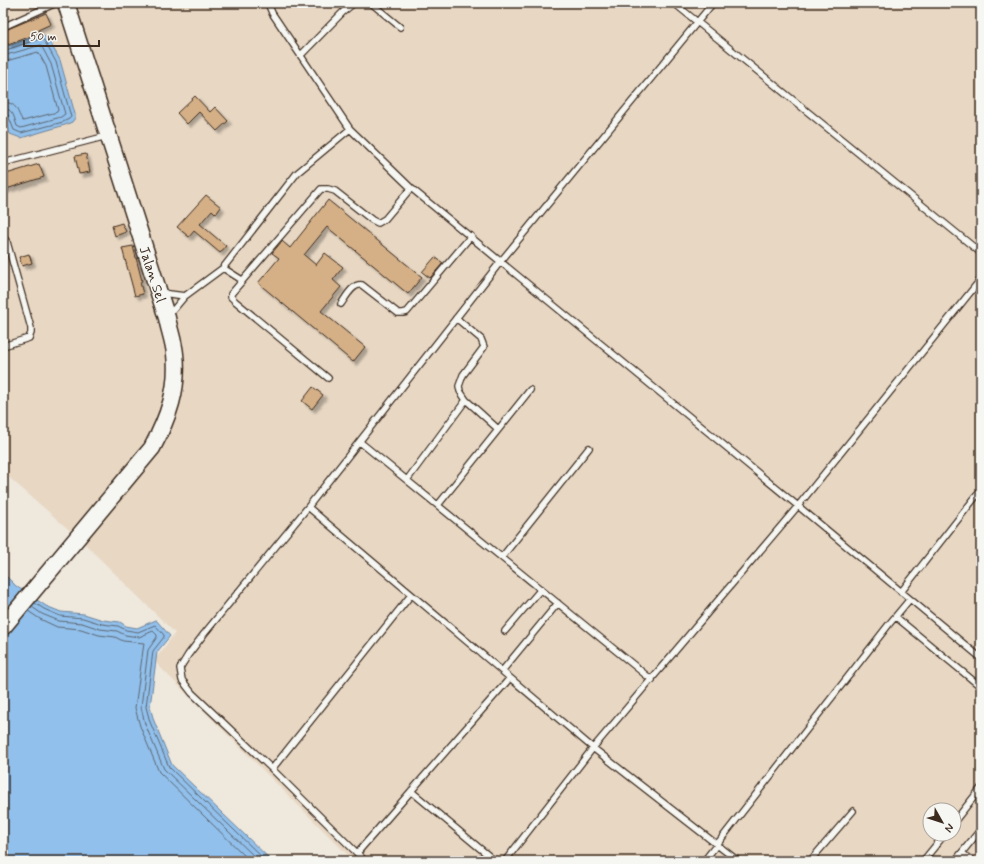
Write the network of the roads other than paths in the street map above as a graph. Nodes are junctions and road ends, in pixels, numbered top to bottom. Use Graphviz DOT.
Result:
graph roads {
  1 [pos="56,3"];
  2 [pos="66,3"];
  3 [pos="268,3"];
  4 [pos="354,3"];
  5 [pos="371,3"];
  6 [pos="674,3"];
  7 [pos="713,3"];
  8 [pos="697,23"];
  9 [pos="3,27"];
  10 [pos="400,27"];
  11 [pos="301,55"];
  12 [pos="350,129"];
  13 [pos="108,136"];
  14 [pos="3,163"];
  15 [pos="411,188"];
  16 [pos="471,236"];
  17 [pos="3,237"];
  18 [pos="981,253"];
  19 [pos="501,261"];
  20 [pos="223,268"];
  21 [pos="242,280"];
  22 [pos="981,280"];
  23 [pos="158,292"];
  24 [pos="185,296"];
  25 [pos="341,304"];
  26 [pos="166,318"];
  27 [pos="456,318"];
  28 [pos="3,346"];
  29 [pos="328,378"];
  30 [pos="530,390"];
  31 [pos="466,400"];
  32 [pos="498,429"];
  33 [pos="360,442"];
  34 [pos="589,448"];
  35 [pos="407,480"];
  36 [pos="981,490"];
  37 [pos="438,506"];
  38 [pos="798,506"];
  39 [pos="308,507"];
  40 [pos="502,557"];
  41 [pos="541,589"];
  42 [pos="901,592"];
  43 [pos="411,594"];
  44 [pos="910,599"];
  45 [pos="558,603"];
  46 [pos="896,617"];
  47 [pos="3,627"];
  48 [pos="506,631"];
  49 [pos="981,658"];
  50 [pos="502,671"];
  51 [pos="510,678"];
  52 [pos="652,680"];
  53 [pos="981,687"];
  54 [pos="593,748"];
  55 [pos="272,769"];
  56 [pos="981,788"];
  57 [pos="411,791"];
  58 [pos="853,811"];
  59 [pos="962,812"];
  60 [pos="981,829"];
  61 [pos="938,842"];
  62 [pos="717,845"];
  63 [pos="357,853"];
  64 [pos="962,853"];
  65 [pos="365,861"];
  66 [pos="495,861"];
  67 [pos="505,861"];
  68 [pos="704,861"];
  69 [pos="738,861"];
  70 [pos="810,861"];
  71 [pos="923,861"];
  72 [pos="955,861"];
  73 [pos="972,861"];
  1 -- 9 [label="lane"];
  2 -- 13 [label="street, Jalan Sel"];
  3 -- 11 [label="lane"];
  4 -- 11 [label="lane"];
  5 -- 10 [label="lane"];
  6 -- 8 [label="lane"];
  7 -- 8 [label="lane"];
  8 -- 18 [label="lane"];
  8 -- 19 [label="lane"];
  11 -- 12 [label="lane"];
  12 -- 15 [label="lane"];
  12 -- 20 [label="lane"];
  13 -- 14 [label="lane"];
  13 -- 23 [label="street, Jalan Sel"];
  15 -- 16 [label="lane"];
  15 -- 21 [label="lane"];
  16 -- 19 [label="lane"];
  16 -- 25 [label="lane"];
  17 -- 28 [label="lane"];
  19 -- 27 [label="lane"];
  19 -- 38 [label="lane"];
  20 -- 21 [label="lane"];
  20 -- 24 [label="lane"];
  21 -- 29 [label="lane"];
  22 -- 38 [label="lane"];
  23 -- 24 [label="lane"];
  23 -- 26 [label="street, Jalan Sel"];
  24 -- 26 [label="lane"];
  26 -- 47 [label="street, Jalan Sel"];
  27 -- 31 [label="lane"];
  27 -- 33 [label="lane"];
  30 -- 32 [label="lane"];
  31 -- 32 [label="lane"];
  31 -- 35 [label="lane"];
  32 -- 37 [label="lane"];
  33 -- 35 [label="lane"];
  33 -- 39 [label="lane"];
  34 -- 40 [label="lane"];
  35 -- 37 [label="lane"];
  36 -- 42 [label="lane"];
  37 -- 40 [label="lane"];
  38 -- 42 [label="lane"];
  38 -- 52 [label="lane"];
  39 -- 43 [label="lane"];
  39 -- 55 [label="lane"];
  40 -- 41 [label="lane"];
  41 -- 45 [label="lane"];
  41 -- 48 [label="lane"];
  42 -- 44 [label="lane"];
  43 -- 50 [label="lane"];
  43 -- 55 [label="lane"];
  44 -- 46 [label="lane"];
  44 -- 49 [label="lane"];
  45 -- 50 [label="lane"];
  45 -- 52 [label="lane"];
  46 -- 53 [label="lane"];
  46 -- 62 [label="lane"];
  50 -- 51 [label="lane"];
  51 -- 54 [label="lane"];
  51 -- 57 [label="lane"];
  52 -- 54 [label="lane"];
  54 -- 62 [label="lane"];
  54 -- 67 [label="lane"];
  55 -- 63 [label="lane"];
  56 -- 59 [label="lane"];
  57 -- 63 [label="lane"];
  57 -- 66 [label="lane"];
  58 -- 70 [label="lane"];
  60 -- 64 [label="lane"];
  61 -- 71 [label="lane"];
  62 -- 68 [label="lane"];
  62 -- 69 [label="lane"];
  63 -- 65 [label="lane"];
  64 -- 72 [label="lane"];
  64 -- 73 [label="lane"];
}
